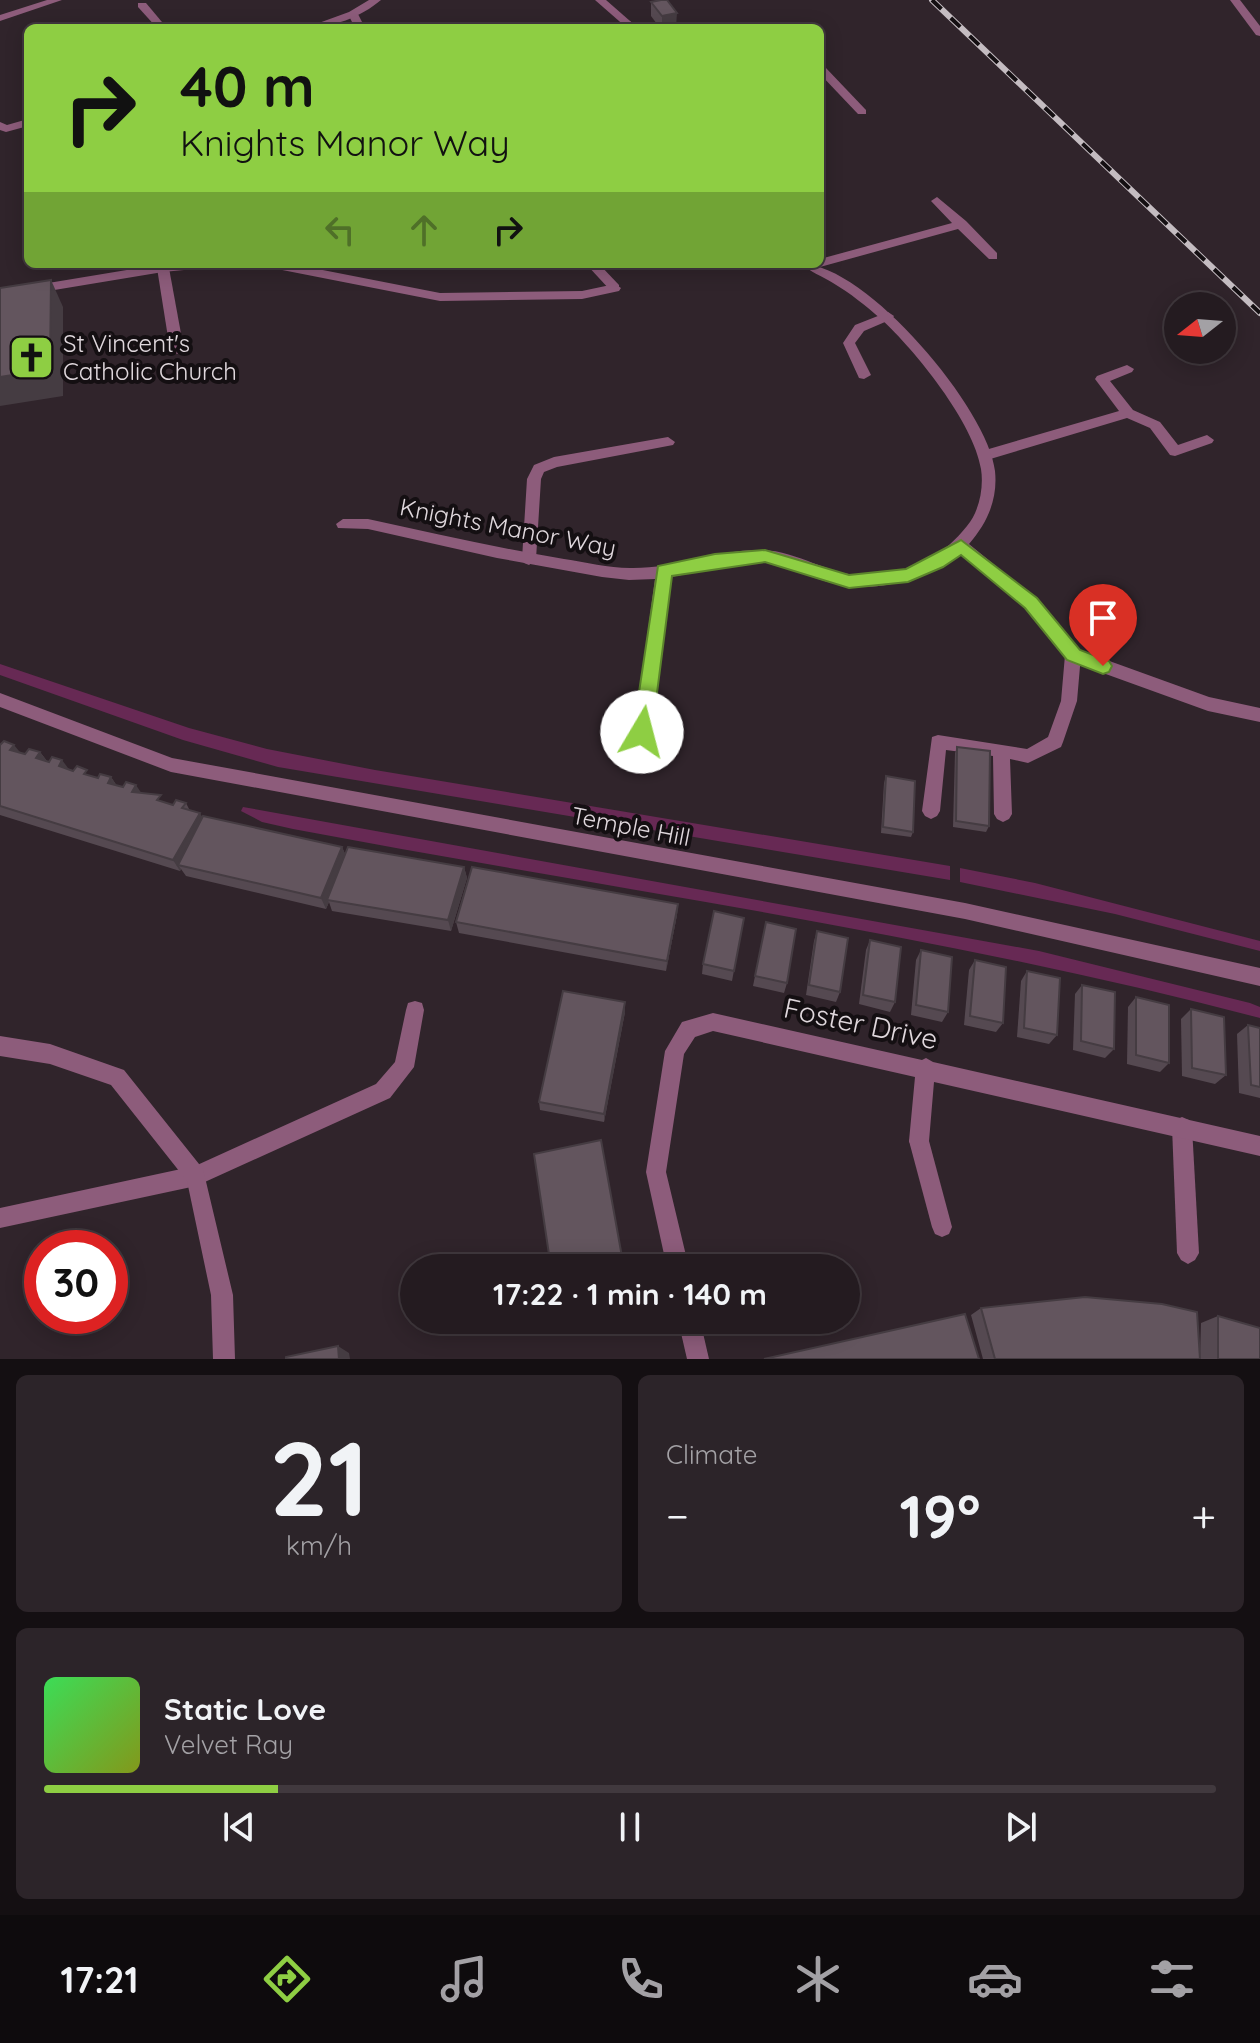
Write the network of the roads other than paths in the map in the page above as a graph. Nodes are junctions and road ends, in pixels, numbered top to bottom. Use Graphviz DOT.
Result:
graph roads {
  1 [pos="12,0"];
  2 [pos="57,0"];
  3 [pos="376,0"];
  4 [pos="600,0"];
  5 [pos="1235,0"];
  6 [pos="39,5"];
  7 [pos="142,5"];
  8 [pos="353,14"];
  9 [pos="0,18"];
  10 [pos="159,24"];
  11 [pos="322,24"];
  12 [pos="358,24"];
  13 [pos="630,24"];
  14 [pos="1260,33"];
  15 [pos="824,72"];
  16 [pos="839,87"];
  17 [pos="824,91"];
  18 [pos="862,112"];
  19 [pos="24,123"];
  20 [pos="0,125"];
  21 [pos="937,201"];
  22 [pos="962,224"];
  23 [pos="993,256"];
  24 [pos="824,261"];
  25 [pos="163,268"];
  26 [pos="293,268"];
  27 [pos="596,268"];
  28 [pos="819,268"];
  29 [pos="0,295"];
  30 [pos="888,316"];
  31 [pos="177,350"];
  32 [pos="1127,369"];
  33 [pos="864,375"];
  34 [pos="1128,413"];
  35 [pos="1207,440"];
  36 [pos="668,442"];
  37 [pos="987,455"];
  38 [pos="343,524"];
  39 [pos="961,546"];
  40 [pos="529,559"];
  41 [pos="664,571"];
  42 [pos="1073,655"];
  43 [pos="0,700"];
  44 [pos="1260,715"];
  45 [pos="642,732"];
  46 [pos="1001,750"];
  47 [pos="931,811"];
  48 [pos="1003,814"];
  49 [pos="1260,977"];
  50 [pos="415,1010"];
  51 [pos="0,1046"];
  52 [pos="926,1068"];
  53 [pos="1182,1127"];
  54 [pos="1260,1146"];
  55 [pos="196,1176"];
  56 [pos="0,1218"];
  57 [pos="942,1227"];
  58 [pos="1188,1253"];
  59 [pos="675,1254"];
  60 [pos="692,1334"];
  61 [pos="224,1359"];
  62 [pos="698,1359"];
  1 -- 6 [label="street"];
  2 -- 6 [label="street"];
  3 -- 8 [label="street"];
  4 -- 13 [label="street"];
  5 -- 14 [label="street"];
  6 -- 9 [label="street"];
  7 -- 10 [label="street"];
  8 -- 11 [label="street"];
  8 -- 12 [label="street"];
  15 -- 16 [label="street"];
  16 -- 17 [label="street"];
  16 -- 18 [label="street"];
  19 -- 20 [label="street"];
  21 -- 22 [label="street"];
  22 -- 23 [label="street"];
  22 -- 24 [label="street, Knights Manor Way"];
  25 -- 29 [label="street"];
  25 -- 31 [label="street"];
  26 -- 27 [label="street"];
  28 -- 30 [label="street, Knights Manor Way"];
  30 -- 33 [label="street"];
  30 -- 37 [label="street, Knights Manor Way"];
  32 -- 34 [label="street"];
  34 -- 35 [label="street"];
  34 -- 37 [label="street"];
  36 -- 40 [label="street"];
  37 -- 39 [label="street, Knights Manor Way"];
  38 -- 40 [label="street, Knights Manor Way"];
  39 -- 41 [label="street, Knights Manor Way"];
  39 -- 42 [label="street"];
  40 -- 41 [label="street, Knights Manor Way"];
  41 -- 45 [label="street"];
  42 -- 44 [label="street"];
  42 -- 46 [label="street"];
  43 -- 49 [label="street, Temple Hill"];
  46 -- 47 [label="street"];
  46 -- 48 [label="street"];
  50 -- 55 [label="street"];
  51 -- 55 [label="street"];
  52 -- 53 [label="street, Foster Drive"];
  52 -- 57 [label="street"];
  52 -- 59 [label="street, Foster Drive"];
  53 -- 54 [label="street, Foster Drive"];
  53 -- 58 [label="street"];
  55 -- 56 [label="street"];
  55 -- 61 [label="street"];
  60 -- 62 [label="street"];
}
